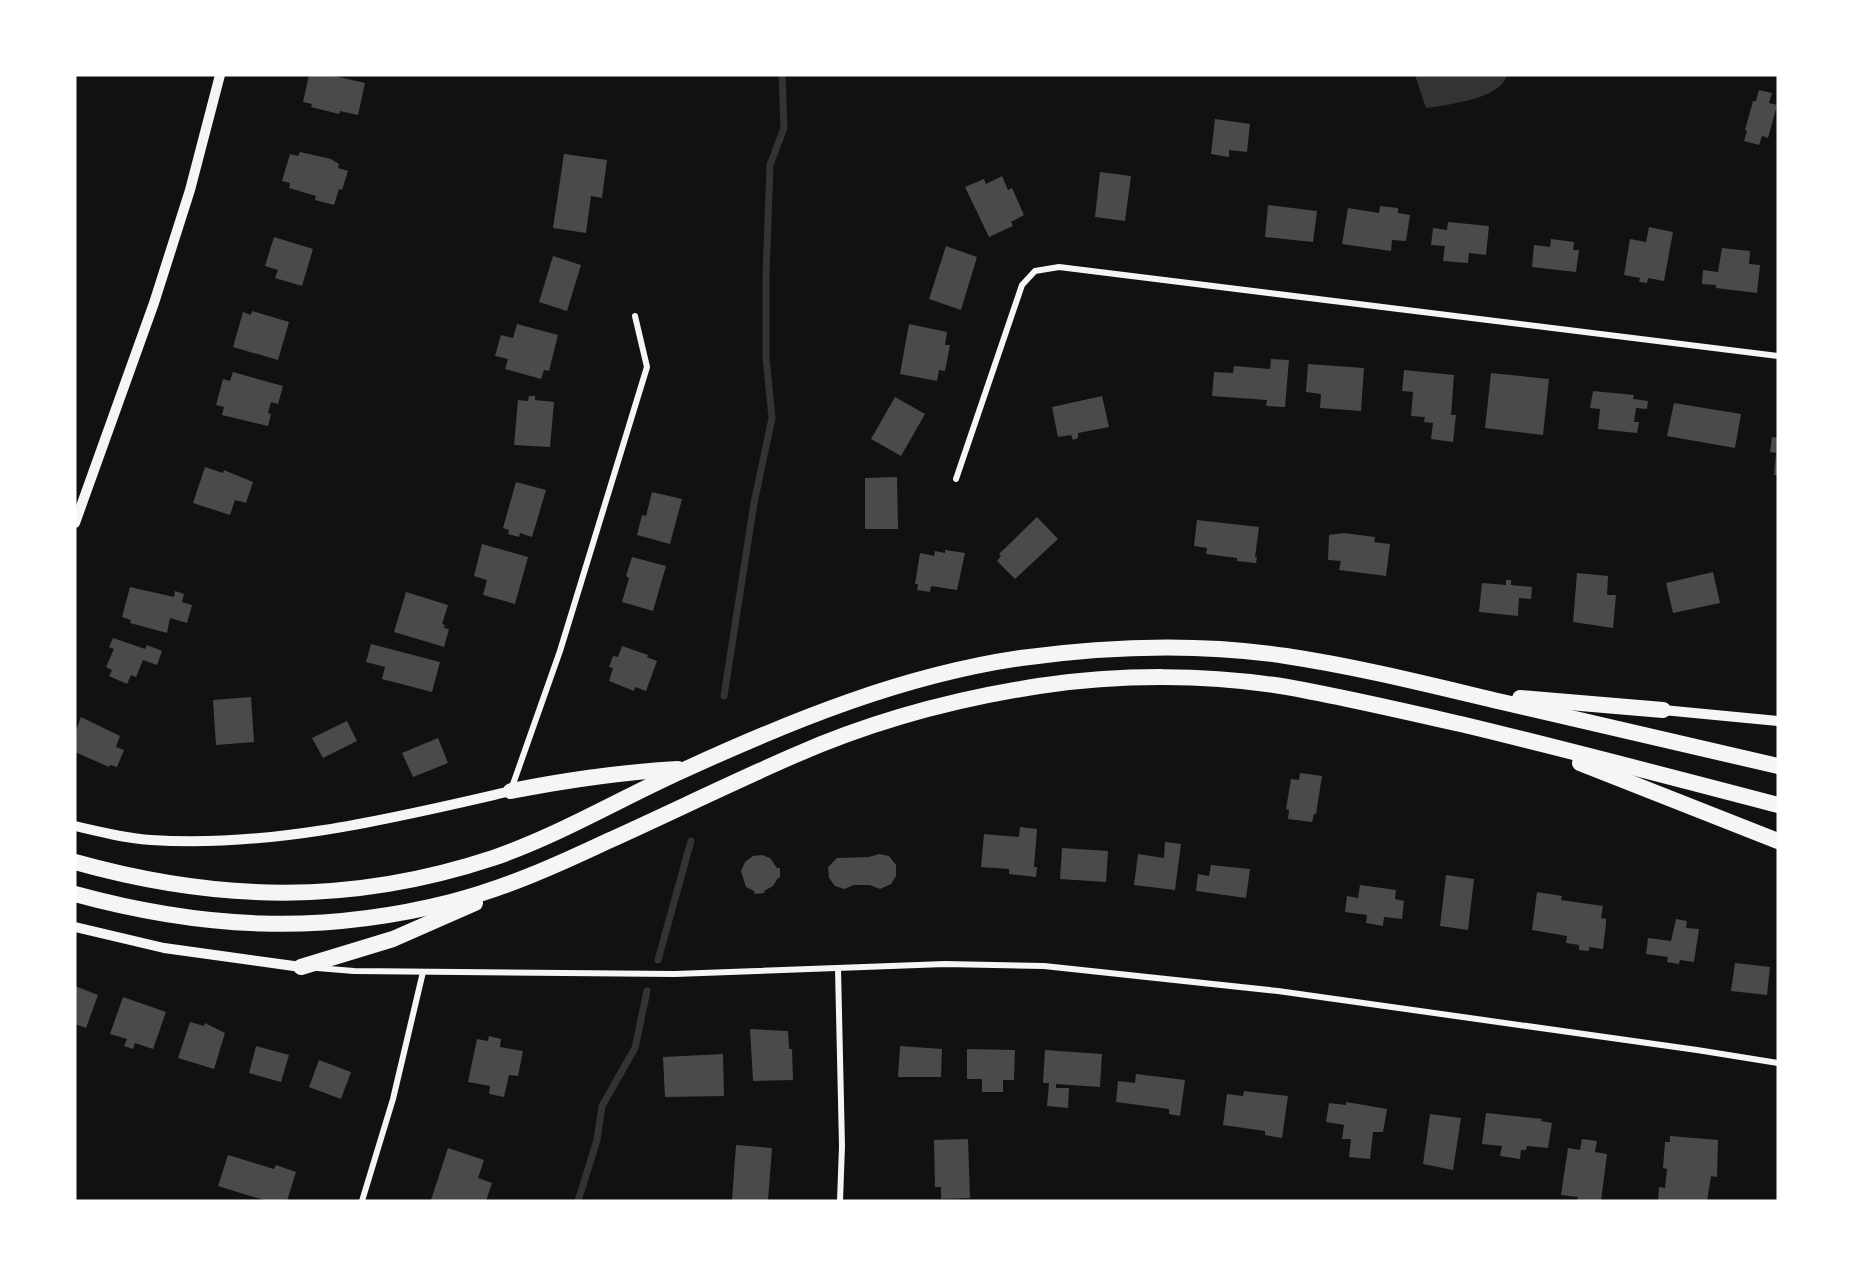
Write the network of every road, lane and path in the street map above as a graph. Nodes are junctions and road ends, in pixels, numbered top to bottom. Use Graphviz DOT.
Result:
graph roads {
  1 [pos="220,75"];
  2 [pos="635,316"];
  3 [pos="1778,356"];
  4 [pos="957,478"];
  5 [pos="75,523"];
  6 [pos="1458,692"];
  7 [pos="1663,711"];
  8 [pos="1778,721"];
  9 [pos="1515,737"];
  10 [pos="1778,766"];
  11 [pos="685,769"];
  12 [pos="511,791"];
  13 [pos="1778,805"];
  14 [pos="75,826"];
  15 [pos="1778,841"];
  16 [pos="75,862"];
  17 [pos="519,881"];
  18 [pos="75,894"];
  19 [pos="75,927"];
  20 [pos="301,967"];
  21 [pos="838,969"];
  22 [pos="423,972"];
  23 [pos="1778,1064"];
  24 [pos="362,1201"];
  25 [pos="840,1201"];
  1 -- 5 [label="street"];
  2 -- 12 [label="street"];
  3 -- 4 [label="street"];
  6 -- 7 [label="highway"];
  6 -- 10 [label="highway"];
  6 -- 11 [label="highway"];
  7 -- 8 [label="street"];
  9 -- 13 [label="highway"];
  9 -- 15 [label="highway"];
  9 -- 17 [label="highway"];
  11 -- 12 [label="highway"];
  11 -- 16 [label="highway"];
  12 -- 14 [label="street"];
  17 -- 18 [label="highway"];
  17 -- 20 [label="highway"];
  19 -- 20 [label="street"];
  20 -- 22 [label="street"];
  21 -- 22 [label="street"];
  21 -- 23 [label="street"];
  21 -- 25 [label="street"];
  22 -- 24 [label="street"];
}
